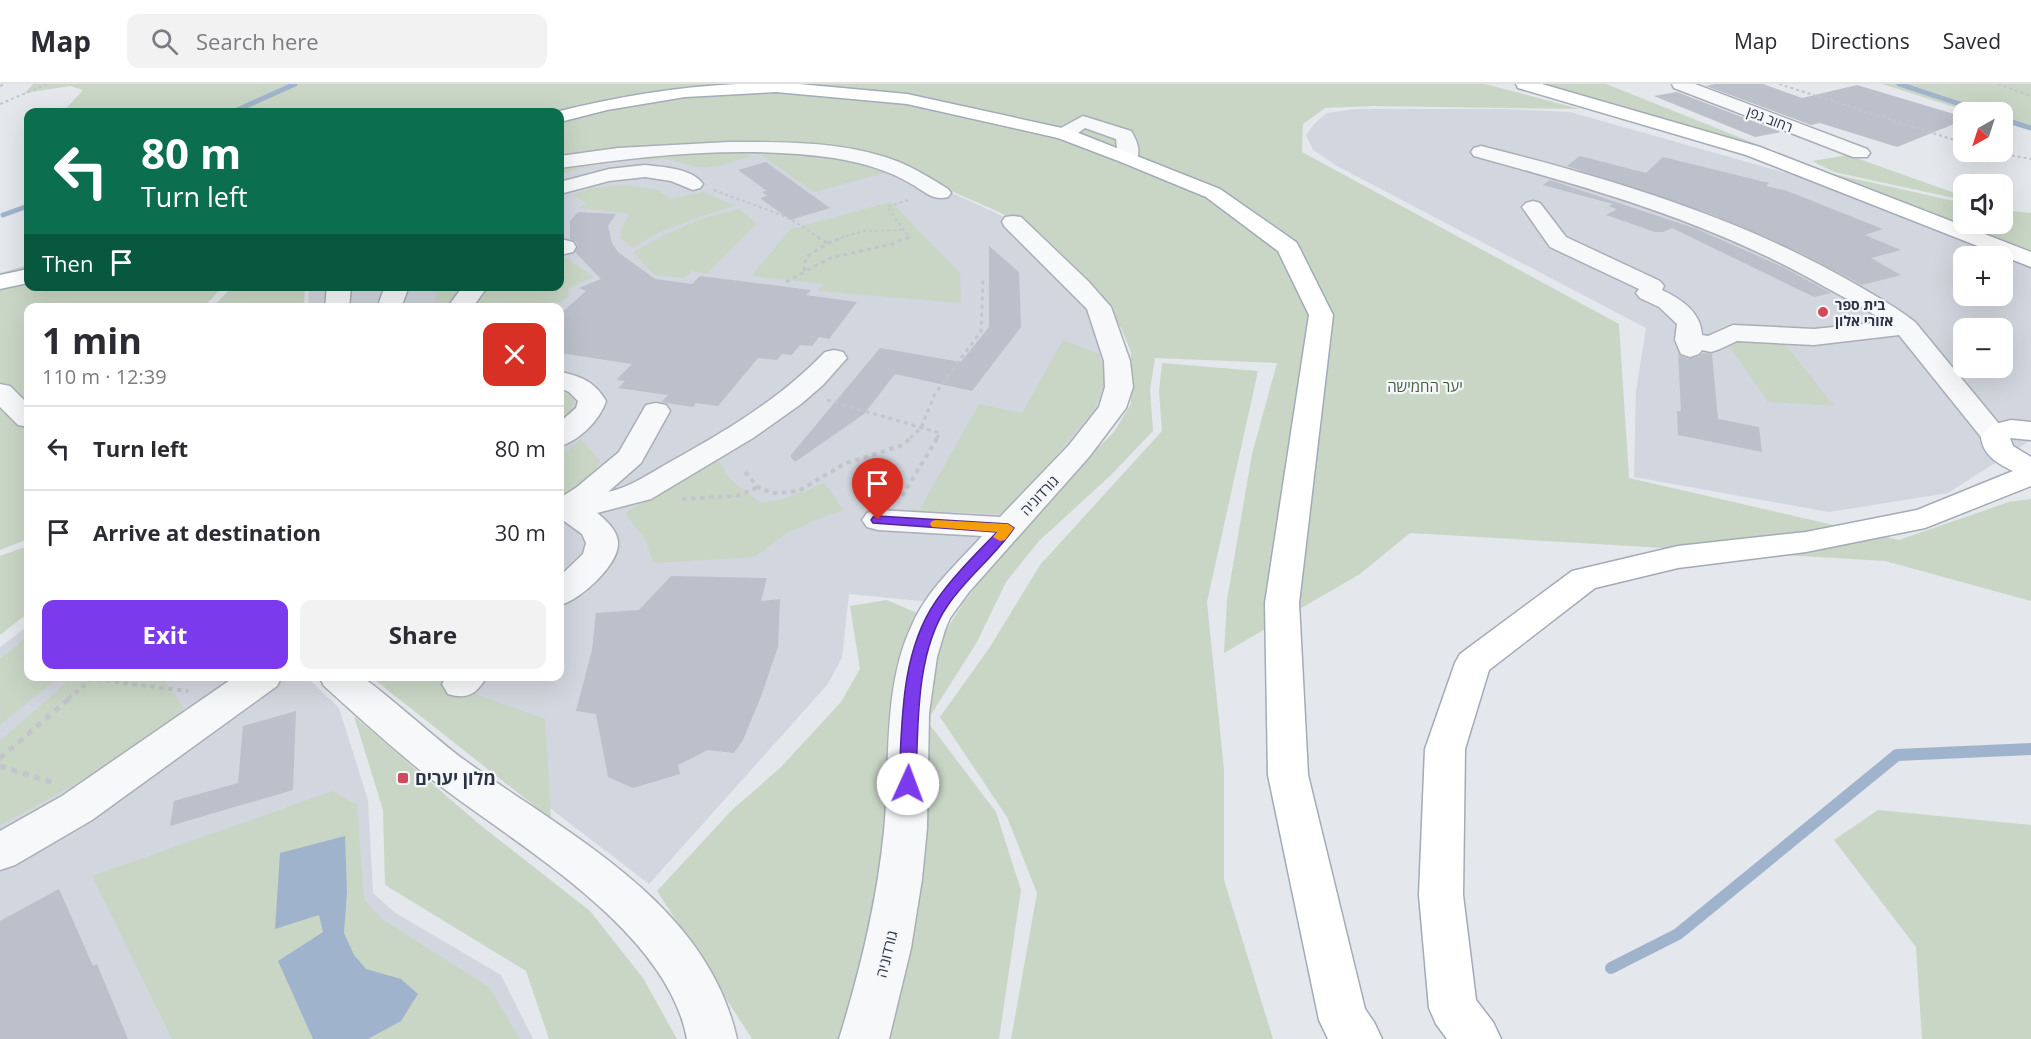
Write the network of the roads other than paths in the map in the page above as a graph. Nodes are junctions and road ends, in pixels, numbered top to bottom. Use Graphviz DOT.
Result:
graph roads {
  1 [pos="1524,84"];
  2 [pos="1680,84"];
  3 [pos="564,116"];
  4 [pos="1481,152"];
  5 [pos="1860,153"];
  6 [pos="564,161"];
  7 [pos="693,184"];
  8 [pos="564,187"];
  9 [pos="939,192"];
  10 [pos="1533,207"];
  11 [pos="1012,222"];
  12 [pos="2031,260"];
  13 [pos="24,277"];
  14 [pos="0,282"];
  15 [pos="472,291"];
  16 [pos="463,303"];
  17 [pos="1906,327"];
  18 [pos="834,358"];
  19 [pos="564,381"];
  20 [pos="0,392"];
  21 [pos="656,411"];
  22 [pos="24,415"];
  23 [pos="2031,431"];
  24 [pos="564,434"];
  25 [pos="1997,443"];
  26 [pos="2031,468"];
  27 [pos="2031,475"];
  28 [pos="1993,491"];
  29 [pos="564,507"];
  30 [pos="878,520"];
  31 [pos="1008,528"];
  32 [pos="564,590"];
  33 [pos="343,681"];
  34 [pos="247,684"];
  35 [pos="0,852"];
  36 [pos="712,1039"];
  37 [pos="864,1039"];
  38 [pos="1357,1039"];
  39 [pos="1476,1039"];
  1 -- 12 [label="main road"];
  2 -- 5 [label="street, רחוב גפן"];
  3 -- 38 [label="main road"];
  4 -- 17 [label="street"];
  6 -- 9 [label="street"];
  7 -- 8 [label="street"];
  10 -- 17 [label="street"];
  11 -- 31 [label="street, גורדוניה"];
  13 -- 14 [label="main road"];
  15 -- 16 [label="street"];
  17 -- 25 [label="street"];
  18 -- 29 [label="street"];
  19 -- 24 [label="street"];
  20 -- 22 [label="street"];
  21 -- 29 [label="street"];
  23 -- 25 [label="main road"];
  25 -- 26 [label="main road"];
  25 -- 28 [label="main road"];
  27 -- 28 [label="main road"];
  28 -- 39 [label="main road"];
  29 -- 32 [label="street"];
  30 -- 31 [label="street"];
  31 -- 37 [label="street, גורדוניה"];
  33 -- 36 [label="street"];
  34 -- 35 [label="street"];
}
